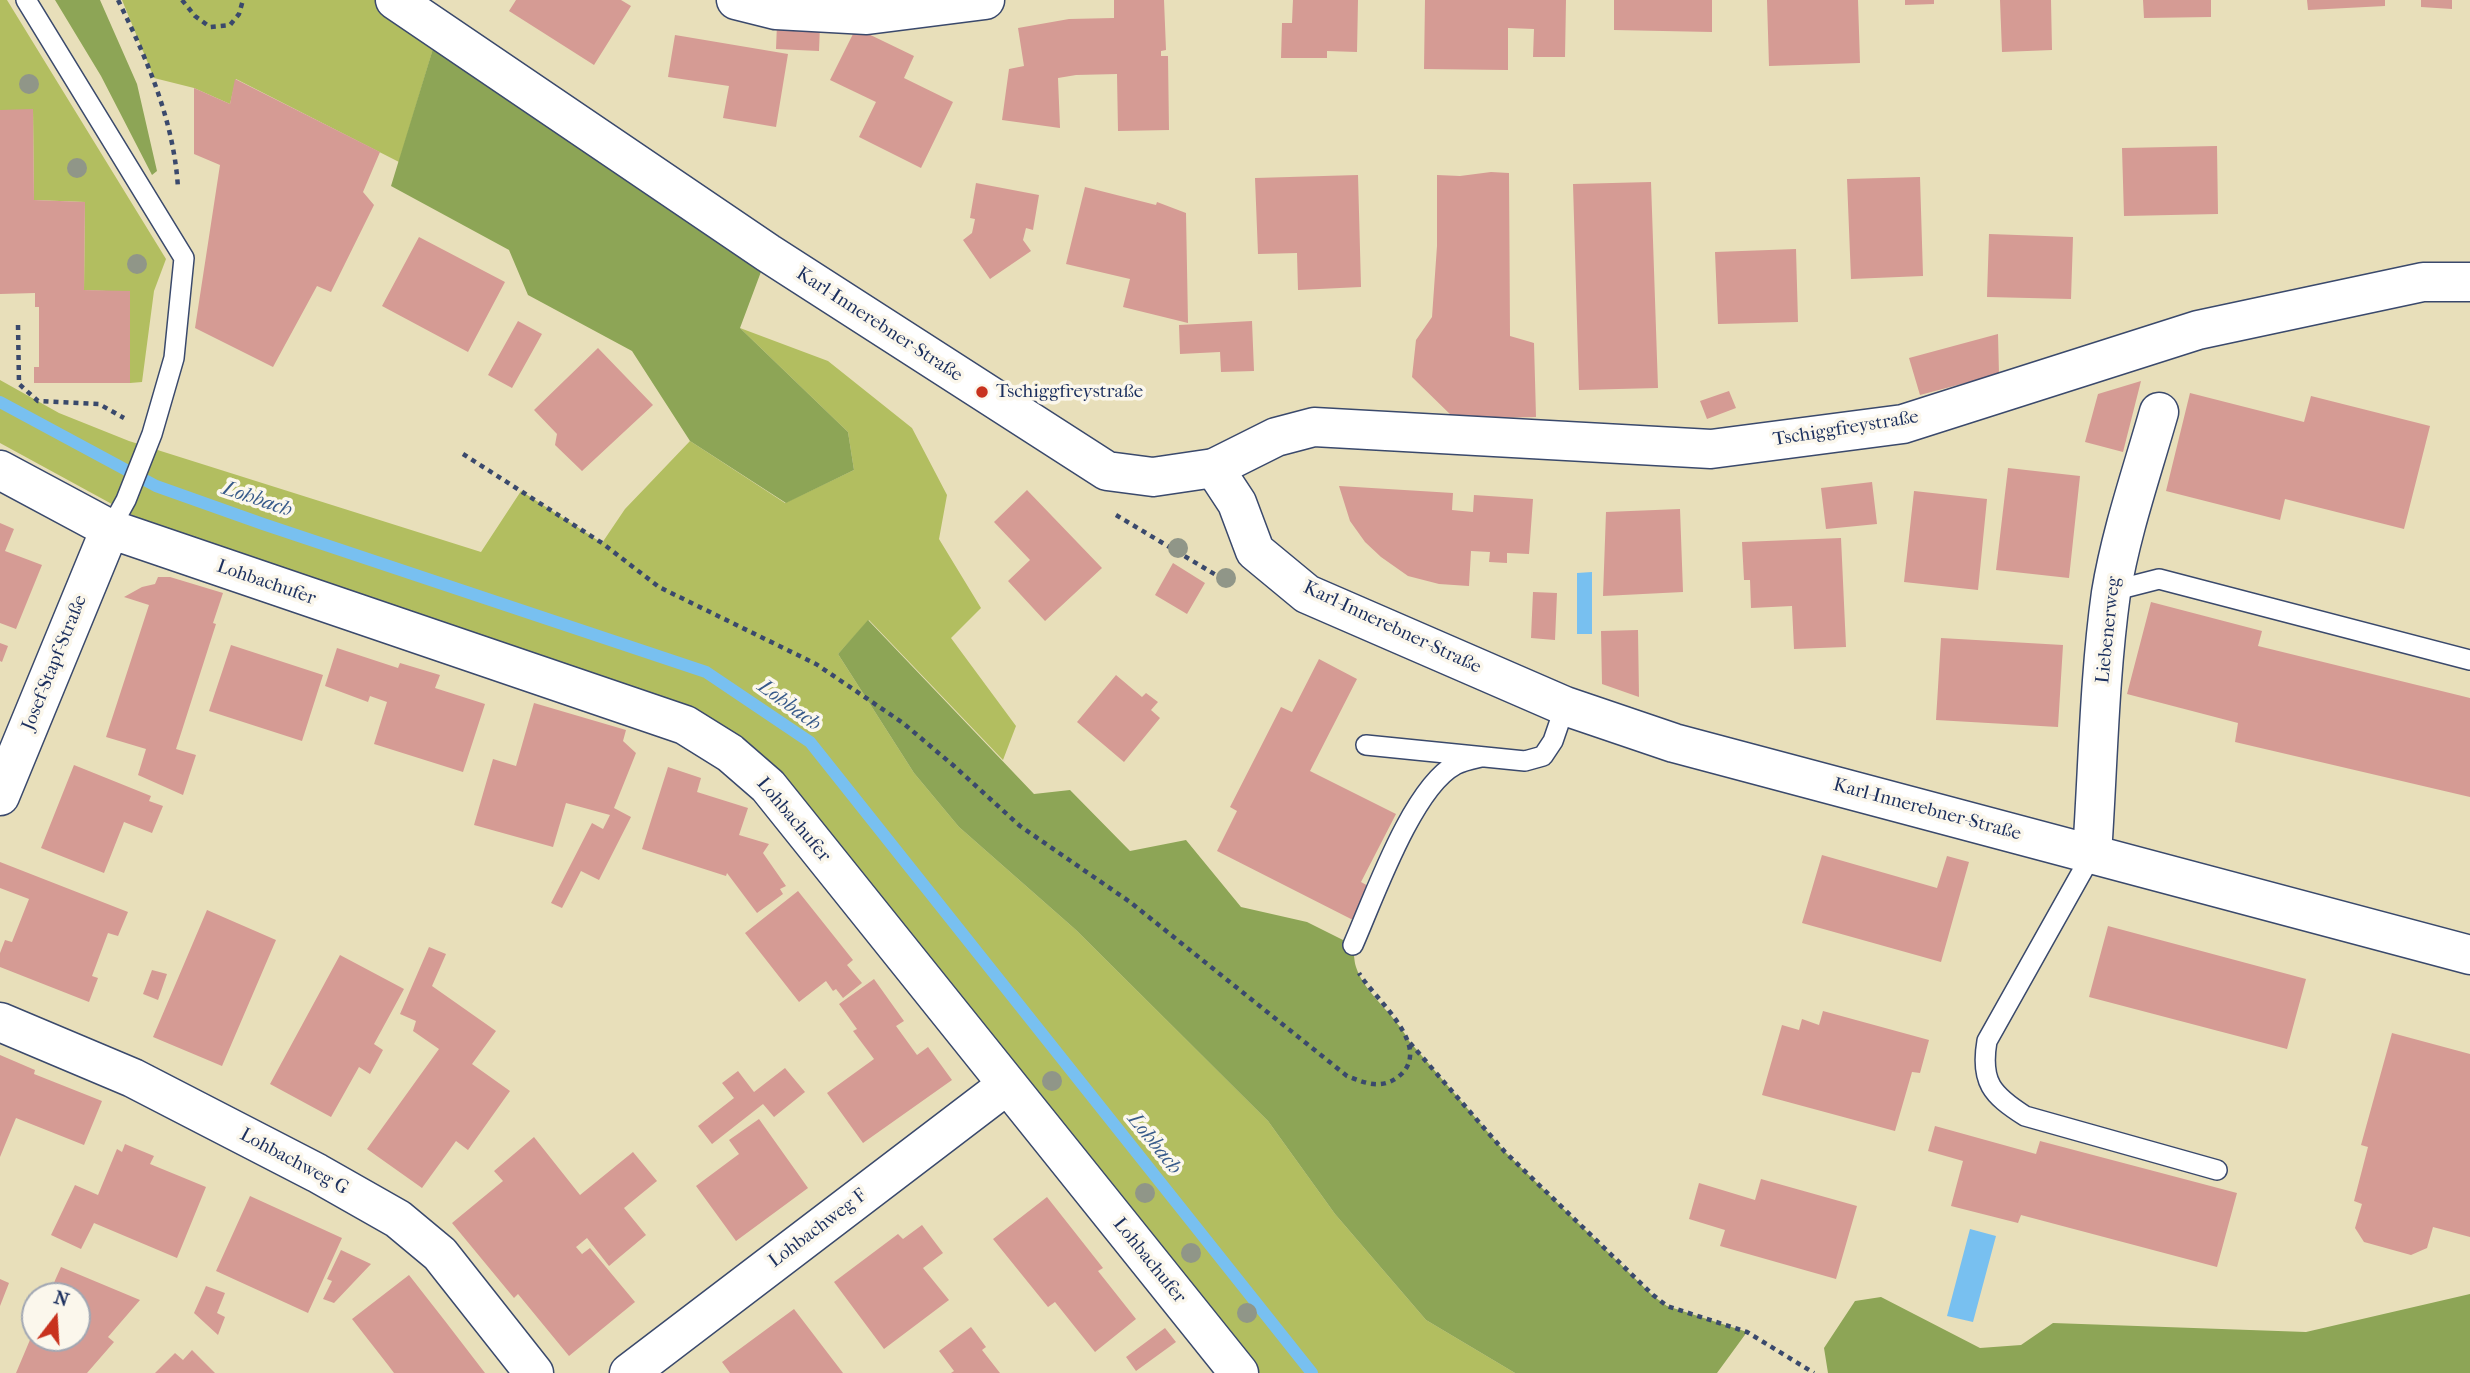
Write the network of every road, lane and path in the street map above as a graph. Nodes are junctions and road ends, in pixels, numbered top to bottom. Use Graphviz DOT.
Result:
graph roads {
  1 [pos="26,0"];
  2 [pos="118,0"];
  3 [pos="182,0"];
  4 [pos="243,0"];
  5 [pos="395,0"];
  6 [pos="736,0"];
  7 [pos="985,0"];
  8 [pos="184,258"];
  9 [pos="2470,282"];
  10 [pos="18,325"];
  11 [pos="2159,412"];
  12 [pos="152,434"];
  13 [pos="463,454"];
  14 [pos="1214,468"];
  15 [pos="0,470"];
  16 [pos="118,514"];
  17 [pos="2112,591"];
  18 [pos="2470,660"];
  19 [pos="1565,706"];
  20 [pos="1366,745"];
  21 [pos="1481,757"];
  22 [pos="0,796"];
  23 [pos="2092,854"];
  24 [pos="1353,945"];
  25 [pos="2470,955"];
  26 [pos="0,1022"];
  27 [pos="1409,1041"];
  28 [pos="1007,1085"];
  29 [pos="2217,1170"];
  30 [pos="534,1373"];
  31 [pos="629,1373"];
  32 [pos="1239,1373"];
  33 [pos="1814,1373"];
  1 -- 8 [label="lane"];
  2 -- 8 [label="path"];
  3 -- 4 [label="path"];
  5 -- 14 [label="street, Karl-Innerebner-Straße"];
  6 -- 7 [label="street"];
  8 -- 12 [label="lane"];
  9 -- 14 [label="street, Tschiggfreystraße"];
  10 -- 12 [label="path"];
  11 -- 17 [label="street, Liebenerweg"];
  12 -- 16 [label="lane"];
  13 -- 27 [label="path"];
  14 -- 19 [label="street, Karl-Innerebner-Straße"];
  15 -- 16 [label="street, Lohbachufer"];
  16 -- 22 [label="street, Josef-Stapf-Straße"];
  16 -- 28 [label="street, Lohbachufer"];
  17 -- 18 [label="lane"];
  17 -- 23 [label="street, Liebenerweg"];
  19 -- 21 [label="lane"];
  19 -- 23 [label="street, Karl-Innerebner-Straße"];
  20 -- 21 [label="lane"];
  21 -- 24 [label="lane"];
  23 -- 25 [label="street, Karl-Innerebner-Straße"];
  23 -- 29 [label="lane"];
  24 -- 27 [label="path"];
  26 -- 30 [label="street, Lohbachweg G"];
  27 -- 33 [label="path"];
  28 -- 31 [label="street, Lohbachweg F"];
  28 -- 32 [label="street, Lohbachufer"];
}
